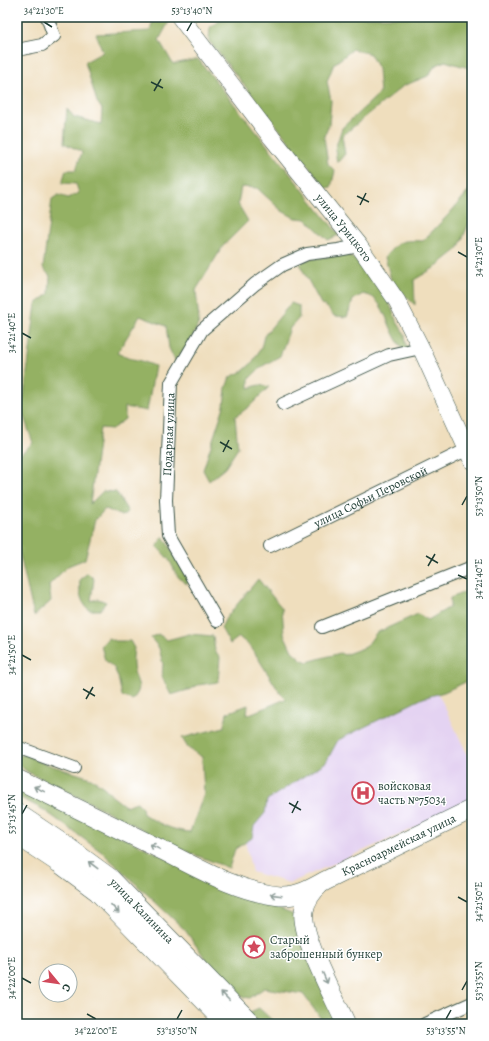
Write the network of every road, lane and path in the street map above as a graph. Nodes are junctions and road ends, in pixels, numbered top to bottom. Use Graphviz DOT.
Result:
graph roads {
  1 [pos="47,17"];
  2 [pos="180,17"];
  3 [pos="17,50"];
  4 [pos="358,246"];
  5 [pos="422,348"];
  6 [pos="284,404"];
  7 [pos="470,452"];
  8 [pos="270,546"];
  9 [pos="472,567"];
  10 [pos="217,621"];
  11 [pos="322,628"];
  12 [pos="17,747"];
  13 [pos="74,768"];
  14 [pos="17,779"];
  15 [pos="472,809"];
  16 [pos="17,813"];
  17 [pos="17,835"];
  18 [pos="325,881"];
  19 [pos="472,1003"];
  20 [pos="227,1024"];
  21 [pos="252,1024"];
  22 [pos="346,1024"];
  23 [pos="425,1024"];
  1 -- 3 [label="street"];
  2 -- 4 [label="main road, улица Урицкого"];
  4 -- 5 [label="main road, улица Урицкого"];
  4 -- 10 [label="street, Подарная улица"];
  5 -- 6 [label="street"];
  5 -- 7 [label="main road, улица Урицкого"];
  7 -- 8 [label="street, улица Софьи Перовской"];
  9 -- 11 [label="street"];
  12 -- 13 [label="street"];
  18 -- 14 [label="main road, one-way"];
  15 -- 18 [label="main road, Красноармейская улица"];
  21 -- 16 [label="main road, улица Калинина, one-way"];
  17 -- 20 [label="main road, улица Калинина, one-way"];
  18 -- 22 [label="main road, one-way"];
  19 -- 23 [label="street"];
}
